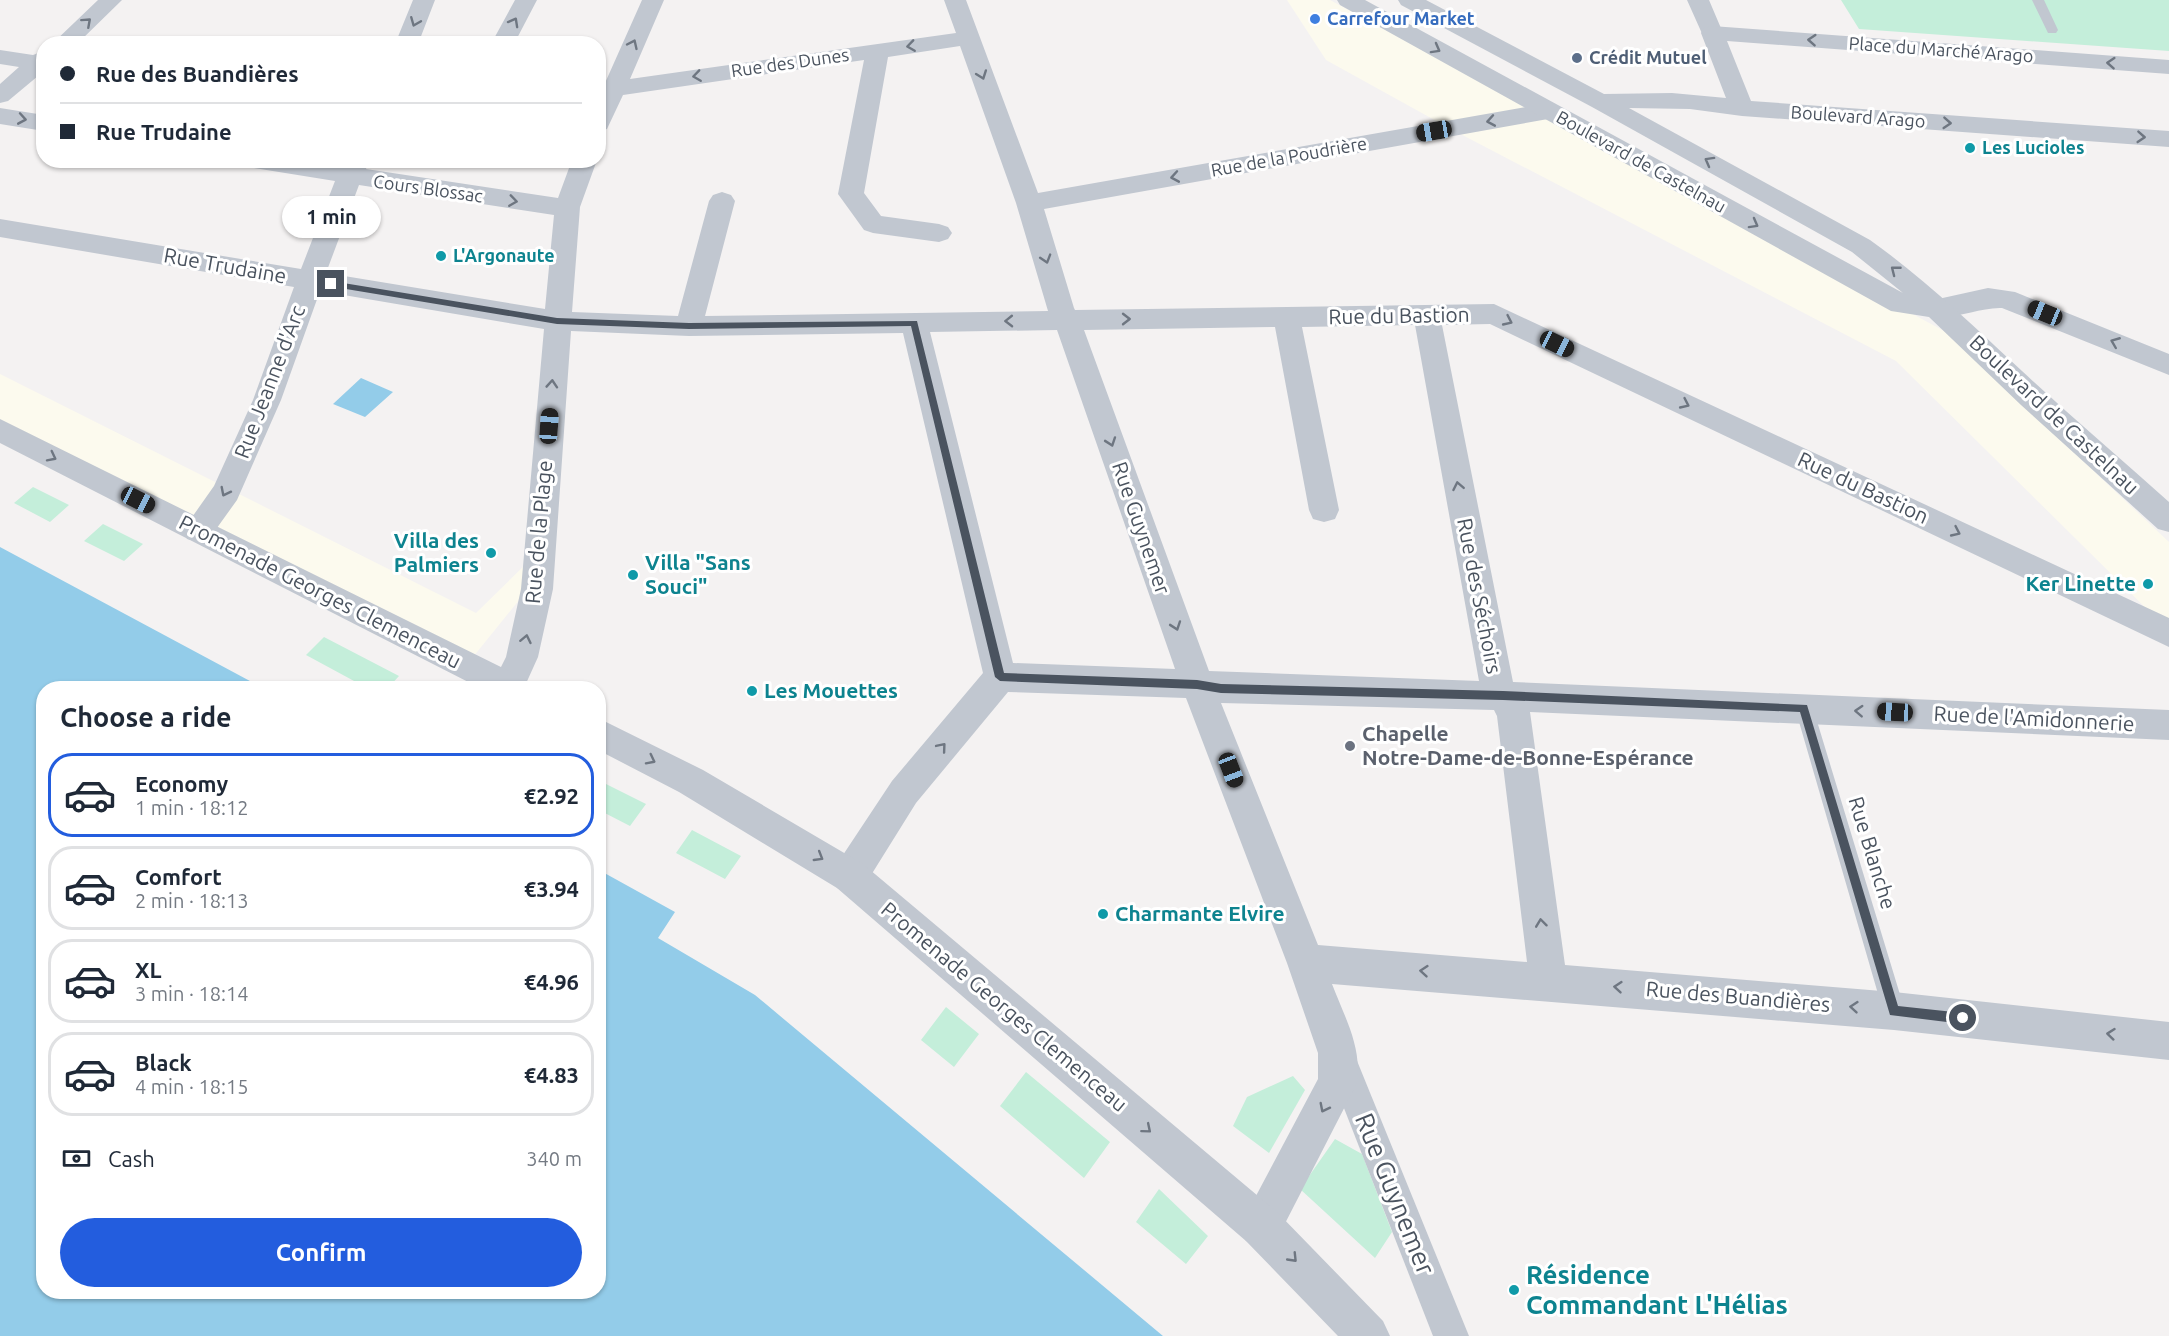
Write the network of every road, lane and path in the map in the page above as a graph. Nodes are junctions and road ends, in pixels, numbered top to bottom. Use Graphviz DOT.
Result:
graph roads {
  1 [pos="111,0"];
  2 [pos="424,0"];
  3 [pos="526,0"];
  4 [pos="653,0"];
  5 [pos="1348,0"];
  6 [pos="1409,0"];
  7 [pos="1698,0"];
  8 [pos="2038,0"];
  9 [pos="964,3"];
  10 [pos="2052,30"];
  11 [pos="1712,33"];
  12 [pos="72,36"];
  13 [pos="409,36"];
  14 [pos="506,36"];
  15 [pos="969,38"];
  16 [pos="877,51"];
  17 [pos="0,57"];
  18 [pos="36,61"];
  19 [pos="36,66"];
  20 [pos="2169,67"];
  21 [pos="606,88"];
  22 [pos="606,90"];
  23 [pos="0,96"];
  24 [pos="1600,102"];
  25 [pos="1742,108"];
  26 [pos="1548,111"];
  27 [pos="0,116"];
  28 [pos="36,122"];
  29 [pos="2169,139"];
  30 [pos="582,168"];
  31 [pos="354,169"];
  32 [pos="722,201"];
  33 [pos="1029,203"];
  34 [pos="567,207"];
  35 [pos="0,228"];
  36 [pos="939,233"];
  37 [pos="308,280"];
  38 [pos="1939,308"];
  39 [pos="1427,316"];
  40 [pos="1287,318"];
  41 [pos="1068,320"];
  42 [pos="557,321"];
  43 [pos="914,323"];
  44 [pos="689,326"];
  45 [pos="2169,365"];
  46 [pos="0,430"];
  47 [pos="1324,510"];
  48 [pos="2169,520"];
  49 [pos="198,530"];
  50 [pos="2169,633"];
  51 [pos="1000,677"];
  52 [pos="496,681"];
  53 [pos="513,681"];
  54 [pos="1197,684"];
  55 [pos="1503,696"];
  56 [pos="1804,708"];
  57 [pos="2169,725"];
  58 [pos="606,737"];
  59 [pos="850,876"];
  60 [pos="1306,963"];
  61 [pos="1548,981"];
  62 [pos="1894,1011"];
  63 [pos="2169,1041"];
  64 [pos="1338,1053"];
  65 [pos="1261,1226"];
  66 [pos="1368,1336"];
  67 [pos="1451,1336"];
  12 -- 1 [label="street, one-way"];
  2 -- 13 [label="street, one-way"];
  14 -- 3 [label="street, one-way"];
  21 -- 4 [label="street, one-way"];
  5 -- 26 [label="street, Boulevard de Castelnau, one-way"];
  6 -- 24 [label="street, Boulevard de Castelnau"];
  7 -- 11 [label="street"];
  8 -- 10 [label="lane"];
  9 -- 15 [label="street, Rue Guynemer"];
  20 -- 11 [label="street, Place du Marché Arago, one-way"];
  11 -- 25 [label="street"];
  15 -- 16 [label="street, Rue des Dunes, one-way"];
  15 -- 33 [label="street, Rue Guynemer, one-way"];
  16 -- 22 [label="street, Rue des Dunes, one-way"];
  16 -- 36 [label="street"];
  17 -- 18 [label="street"];
  19 -- 23 [label="street"];
  24 -- 25 [label="street, Boulevard Arago"];
  24 -- 26 [label="street, Boulevard Arago"];
  38 -- 24 [label="street, Boulevard de Castelnau, one-way"];
  25 -- 29 [label="street, Boulevard Arago, one-way"];
  26 -- 33 [label="street, Rue de la Poudrière, one-way"];
  26 -- 38 [label="street, Boulevard de Castelnau, one-way"];
  27 -- 28 [label="street, one-way"];
  30 -- 34 [label="street, Rue de la Plage"];
  31 -- 34 [label="street, Cours Blossac, one-way"];
  31 -- 37 [label="street, Rue Jeanne d'Arc"];
  32 -- 44 [label="street"];
  33 -- 41 [label="street, Rue Guynemer, one-way"];
  34 -- 42 [label="street, Rue de la Plage"];
  35 -- 37 [label="street, Rue Trudaine"];
  37 -- 42 [label="street, Rue Trudaine"];
  37 -- 49 [label="street, Rue Jeanne d'Arc, one-way"];
  45 -- 38 [label="street, one-way"];
  38 -- 48 [label="street, Boulevard de Castelnau"];
  39 -- 40 [label="street, Rue du Bastion"];
  39 -- 50 [label="street, Rue du Bastion, one-way"];
  55 -- 39 [label="street, Rue des Séchoirs, one-way"];
  41 -- 40 [label="street, Rue du Bastion, one-way"];
  40 -- 47 [label="street"];
  41 -- 43 [label="street, Rue du Bastion, one-way"];
  41 -- 54 [label="street, Rue Guynemer, one-way"];
  42 -- 44 [label="street, Rue du Bastion"];
  53 -- 42 [label="street, Rue de la Plage, one-way"];
  43 -- 44 [label="street, Rue du Bastion"];
  43 -- 51 [label="street"];
  46 -- 49 [label="street, Promenade Georges Clemenceau, one-way"];
  49 -- 52 [label="street, Promenade Georges Clemenceau"];
  51 -- 54 [label="street, Rue de l'Amidonnerie"];
  59 -- 51 [label="street, one-way"];
  54 -- 55 [label="street, Rue de l'Amidonnerie"];
  54 -- 60 [label="street, Rue Guynemer"];
  55 -- 56 [label="street, Rue de l'Amidonnerie"];
  61 -- 55 [label="street, Rue des Séchoirs, one-way"];
  57 -- 56 [label="street, Rue de l'Amidonnerie, one-way"];
  56 -- 62 [label="lane, Rue Blanche"];
  58 -- 59 [label="street, Promenade Georges Clemenceau, one-way"];
  59 -- 65 [label="street, Promenade Georges Clemenceau, one-way"];
  61 -- 60 [label="street, Rue des Buandières, one-way"];
  60 -- 64 [label="street, Rue Guynemer"];
  62 -- 61 [label="street, Rue des Buandières, one-way"];
  63 -- 62 [label="street, Rue des Buandières, one-way"];
  64 -- 65 [label="street, Rue Guynemer, one-way"];
  64 -- 67 [label="street, Rue Guynemer"];
  65 -- 66 [label="street, Promenade Georges Clemenceau, one-way"];
}
